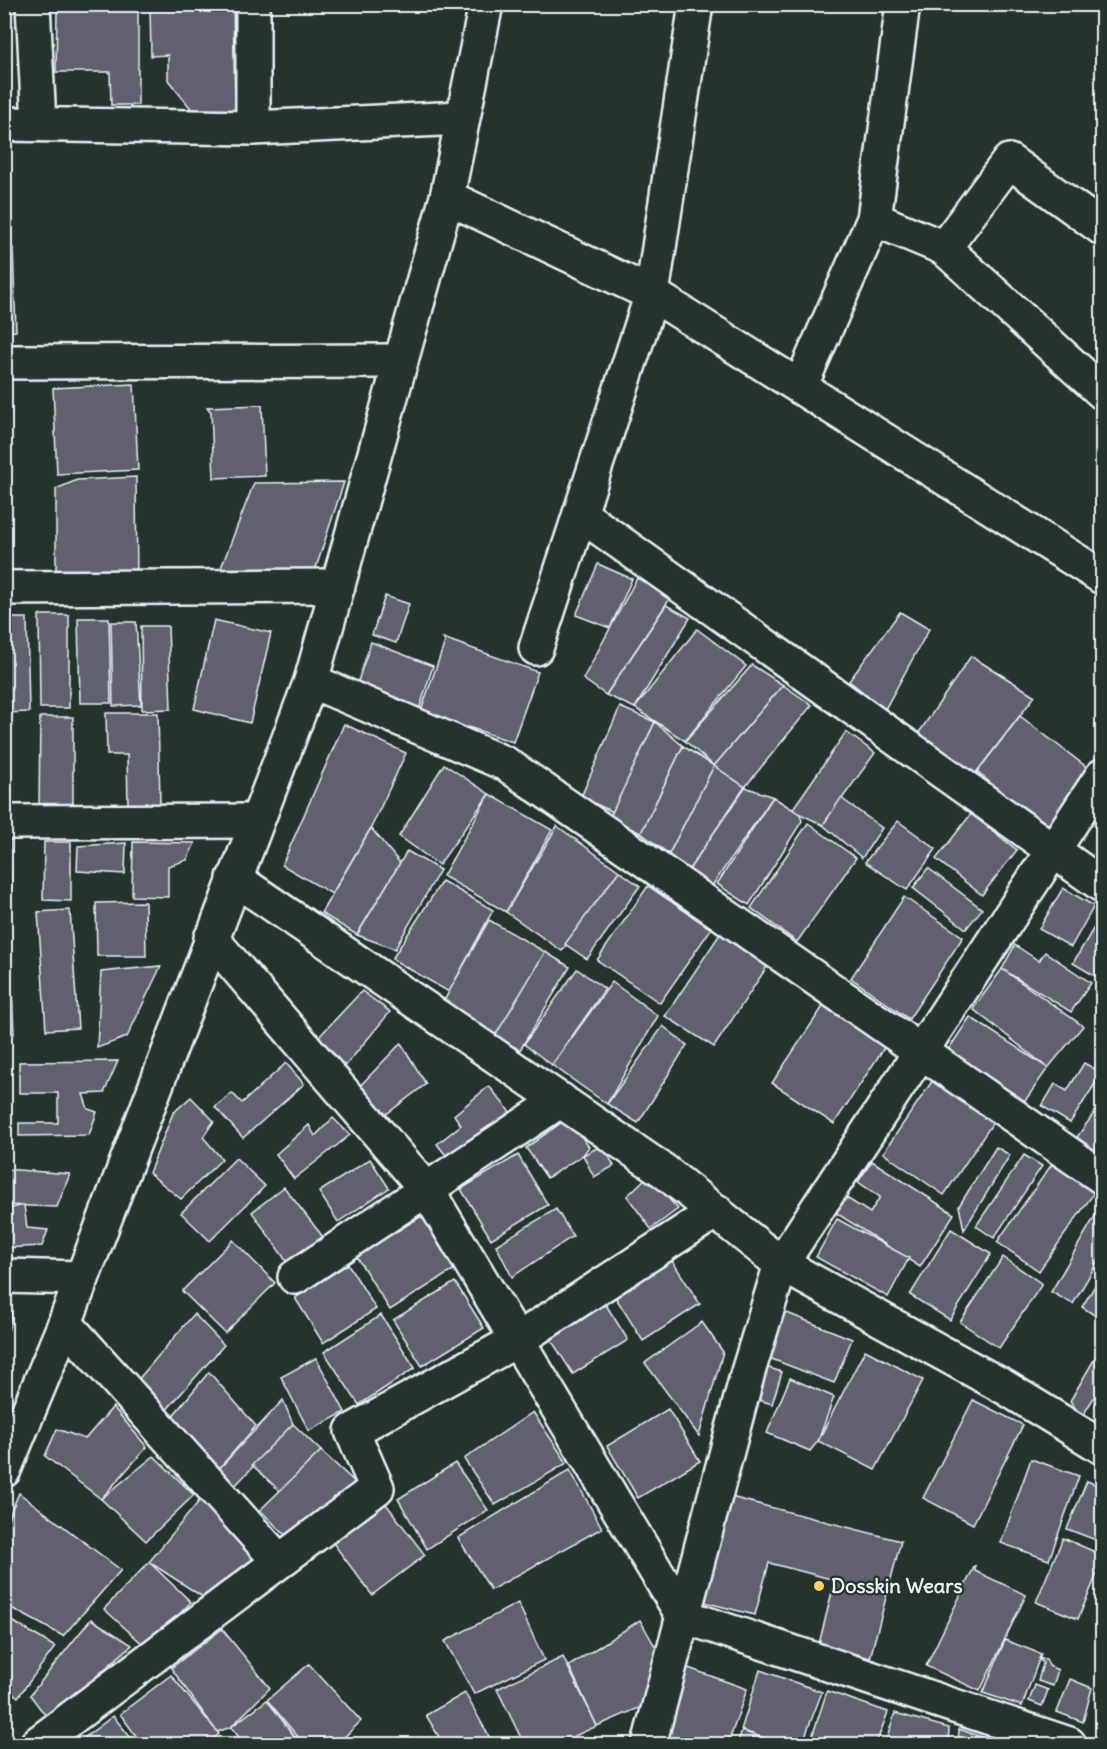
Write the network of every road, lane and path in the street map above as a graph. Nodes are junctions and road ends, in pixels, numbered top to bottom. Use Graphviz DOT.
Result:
graph roads {
  1 [pos="33,4"];
  2 [pos="253,4"];
  3 [pos="486,4"];
  4 [pos="696,4"];
  5 [pos="903,4"];
  6 [pos="462,118"];
  7 [pos="4,124"];
  8 [pos="39,124"];
  9 [pos="253,128"];
  10 [pos="447,197"];
  11 [pos="874,219"];
  12 [pos="1102,228"];
  13 [pos="944,248"];
  14 [pos="652,294"];
  15 [pos="400,361"];
  16 [pos="4,362"];
  17 [pos="800,387"];
  18 [pos="1102,392"];
  19 [pos="580,514"];
  20 [pos="1102,577"];
  21 [pos="338,586"];
  22 [pos="4,588"];
  23 [pos="536,648"];
  24 [pos="311,681"];
  25 [pos="1102,776"];
  26 [pos="256,821"];
  27 [pos="4,822"];
  28 [pos="1056,850"];
  29 [pos="234,878"];
  30 [pos="1102,885"];
  31 [pos="211,938"];
  32 [pos="919,1052"];
  33 [pos="561,1100"];
  34 [pos="1102,1178"];
  35 [pos="427,1190"];
  36 [pos="716,1211"];
  37 [pos="781,1264"];
  38 [pos="4,1276"];
  39 [pos="295,1277"];
  40 [pos="82,1278"];
  41 [pos="65,1323"];
  42 [pos="519,1339"];
  43 [pos="1102,1447"];
  44 [pos="4,1470"];
  45 [pos="279,1561"];
  46 [pos="683,1616"];
  47 [pos="37,1744"];
  48 [pos="649,1744"];
  49 [pos="1069,1744"];
  1 -- 8 [label="street"];
  2 -- 9 [label="street"];
  3 -- 6 [label="street"];
  4 -- 14 [label="street"];
  5 -- 11 [label="street"];
  6 -- 9 [label="street"];
  6 -- 10 [label="street"];
  7 -- 8 [label="street"];
  8 -- 9 [label="street"];
  10 -- 14 [label="street"];
  10 -- 15 [label="street"];
  11 -- 13 [label="street"];
  11 -- 17 [label="street"];
  12 -- 13 [label="street"];
  13 -- 18 [label="street"];
  14 -- 17 [label="street"];
  14 -- 19 [label="street"];
  15 -- 16 [label="street"];
  15 -- 21 [label="street"];
  17 -- 20 [label="street"];
  19 -- 23 [label="street"];
  19 -- 28 [label="street"];
  21 -- 22 [label="street"];
  21 -- 24 [label="street"];
  24 -- 26 [label="street"];
  24 -- 32 [label="street"];
  25 -- 28 [label="street"];
  26 -- 27 [label="street"];
  26 -- 29 [label="street"];
  28 -- 30 [label="street"];
  28 -- 32 [label="street"];
  29 -- 31 [label="street"];
  29 -- 33 [label="street"];
  31 -- 35 [label="street"];
  31 -- 40 [label="street"];
  32 -- 34 [label="street"];
  32 -- 37 [label="street"];
  33 -- 35 [label="street"];
  33 -- 36 [label="street"];
  35 -- 39 [label="street"];
  35 -- 42 [label="street"];
  36 -- 37 [label="street"];
  36 -- 42 [label="street"];
  37 -- 43 [label="street"];
  37 -- 46 [label="street"];
  38 -- 40 [label="street"];
  40 -- 41 [label="street"];
  41 -- 44 [label="street"];
  41 -- 45 [label="street"];
  42 -- 45 [label="street"];
  42 -- 46 [label="street"];
  45 -- 47 [label="street"];
  46 -- 48 [label="street"];
  46 -- 49 [label="street"];
}
